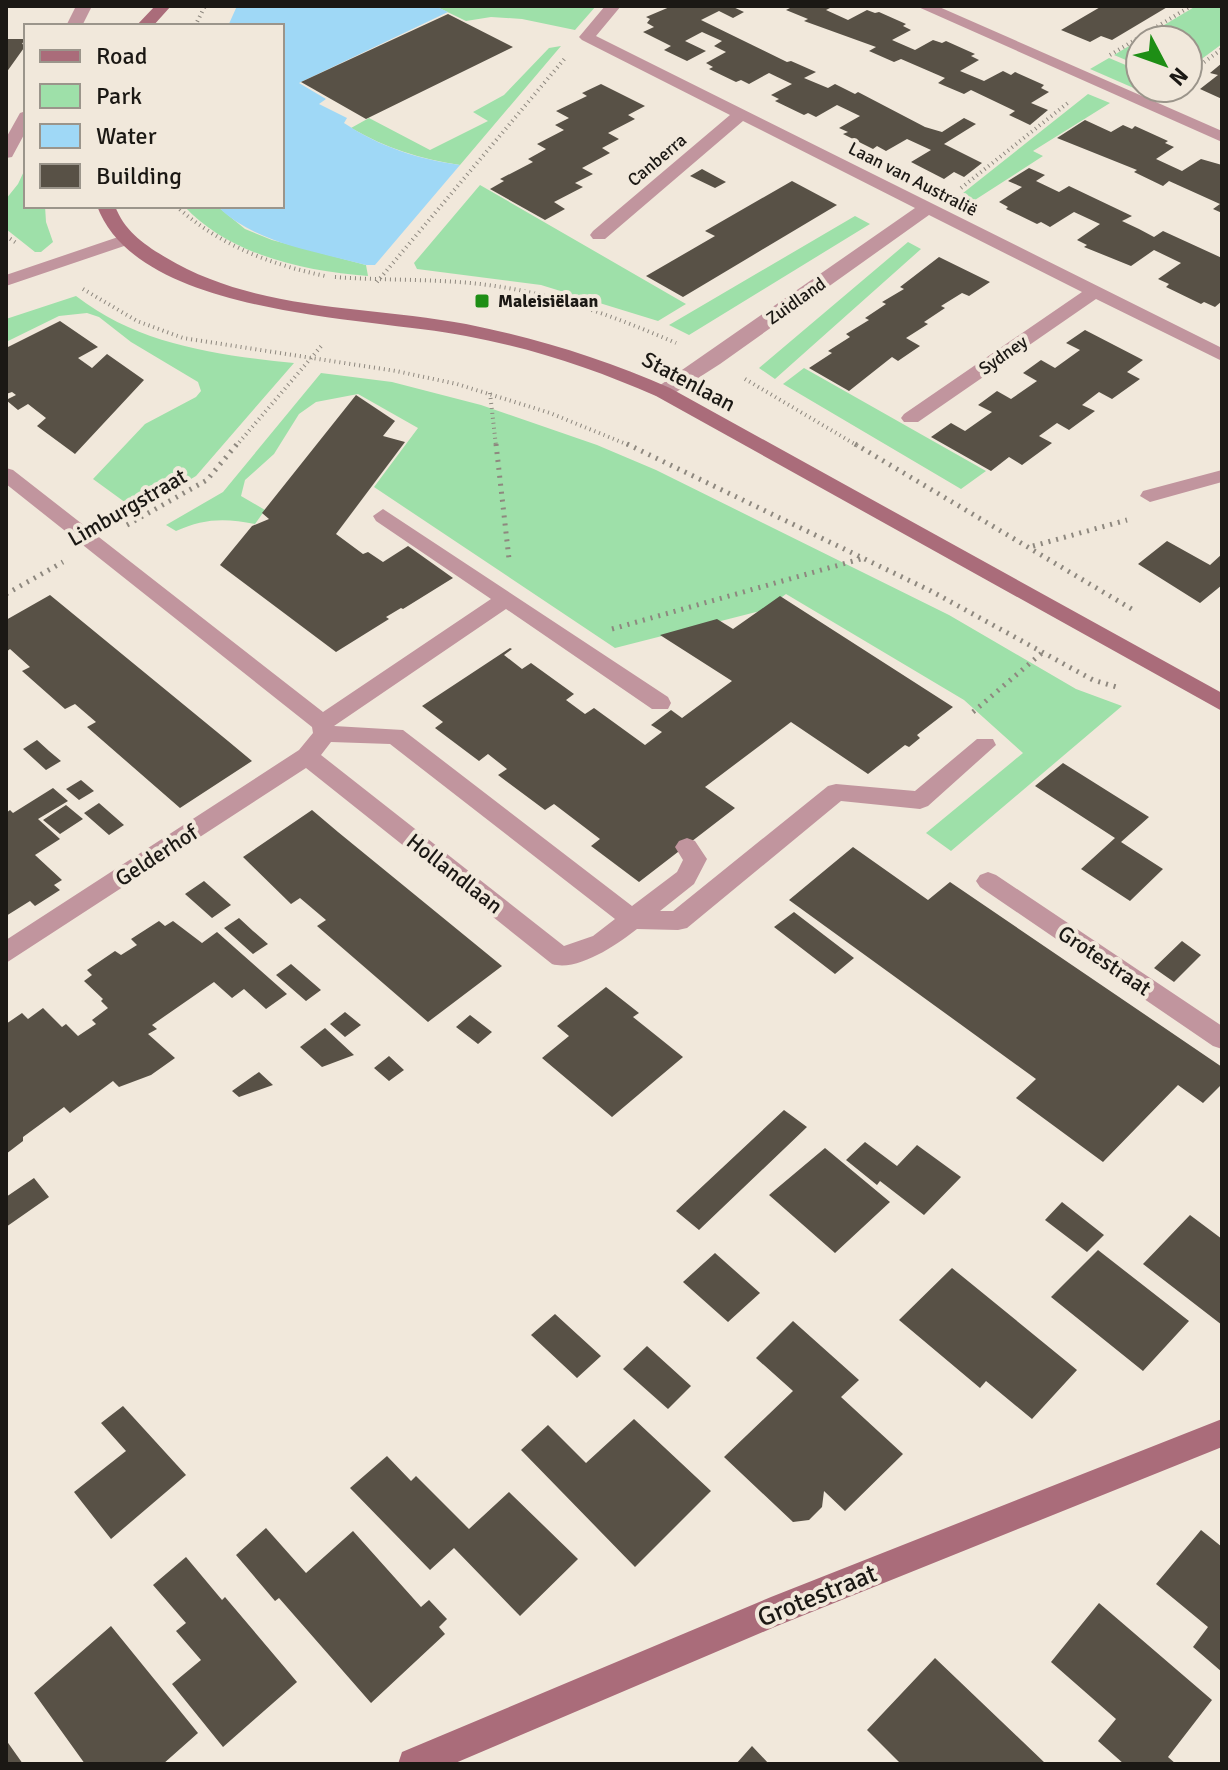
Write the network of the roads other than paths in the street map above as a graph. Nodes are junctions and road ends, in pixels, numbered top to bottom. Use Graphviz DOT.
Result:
graph roads {
  1 [pos="84,6"];
  2 [pos="163,6"];
  3 [pos="613,6"];
  4 [pos="924,6"];
  5 [pos="144,18"];
  6 [pos="75,24"];
  7 [pos="740,115"];
  8 [pos="24,120"];
  9 [pos="1222,137"];
  10 [pos="6,153"];
  11 [pos="107,208"];
  12 [pos="927,208"];
  13 [pos="599,235"];
  14 [pos="127,239"];
  15 [pos="6,281"];
  16 [pos="1094,292"];
  17 [pos="1222,355"];
  18 [pos="663,392"];
  19 [pos="911,418"];
  20 [pos="6,474"];
  21 [pos="1222,476"];
  22 [pos="1150,496"];
  23 [pos="383,516"];
  24 [pos="506,599"];
  25 [pos="660,703"];
  26 [pos="1222,703"];
  27 [pos="324,729"];
  28 [pos="985,745"];
  29 [pos="307,756"];
  30 [pos="687,847"];
  31 [pos="988,881"];
  32 [pos="632,919"];
  33 [pos="6,953"];
  34 [pos="1222,1039"];
  35 [pos="1222,1433"];
  36 [pos="414,1764"];
  1 -- 6 [label="street"];
  2 -- 5 [label="main road"];
  3 -- 7 [label="street, Laan van Australië"];
  4 -- 9 [label="street"];
  7 -- 12 [label="street, Laan van Australië"];
  7 -- 13 [label="street, Canberra"];
  8 -- 10 [label="street"];
  11 -- 14 [label="main road, Statenlaan"];
  12 -- 16 [label="street, Laan van Australië"];
  12 -- 18 [label="street, Zuidland"];
  14 -- 15 [label="street"];
  14 -- 18 [label="main road, Statenlaan"];
  16 -- 17 [label="street, Laan van Australië"];
  16 -- 19 [label="street, Sydney"];
  18 -- 26 [label="main road, Statenlaan"];
  20 -- 27 [label="street"];
  21 -- 22 [label="street"];
  23 -- 24 [label="street"];
  24 -- 25 [label="street"];
  24 -- 27 [label="street"];
  27 -- 29 [label="street"];
  27 -- 32 [label="street"];
  28 -- 32 [label="street"];
  29 -- 32 [label="street, Hollandlaan"];
  29 -- 33 [label="street, Gelderhof"];
  30 -- 32 [label="street, Hollandlaan"];
  31 -- 34 [label="street, Grotestraat"];
  35 -- 36 [label="main road, Grotestraat"];
}
